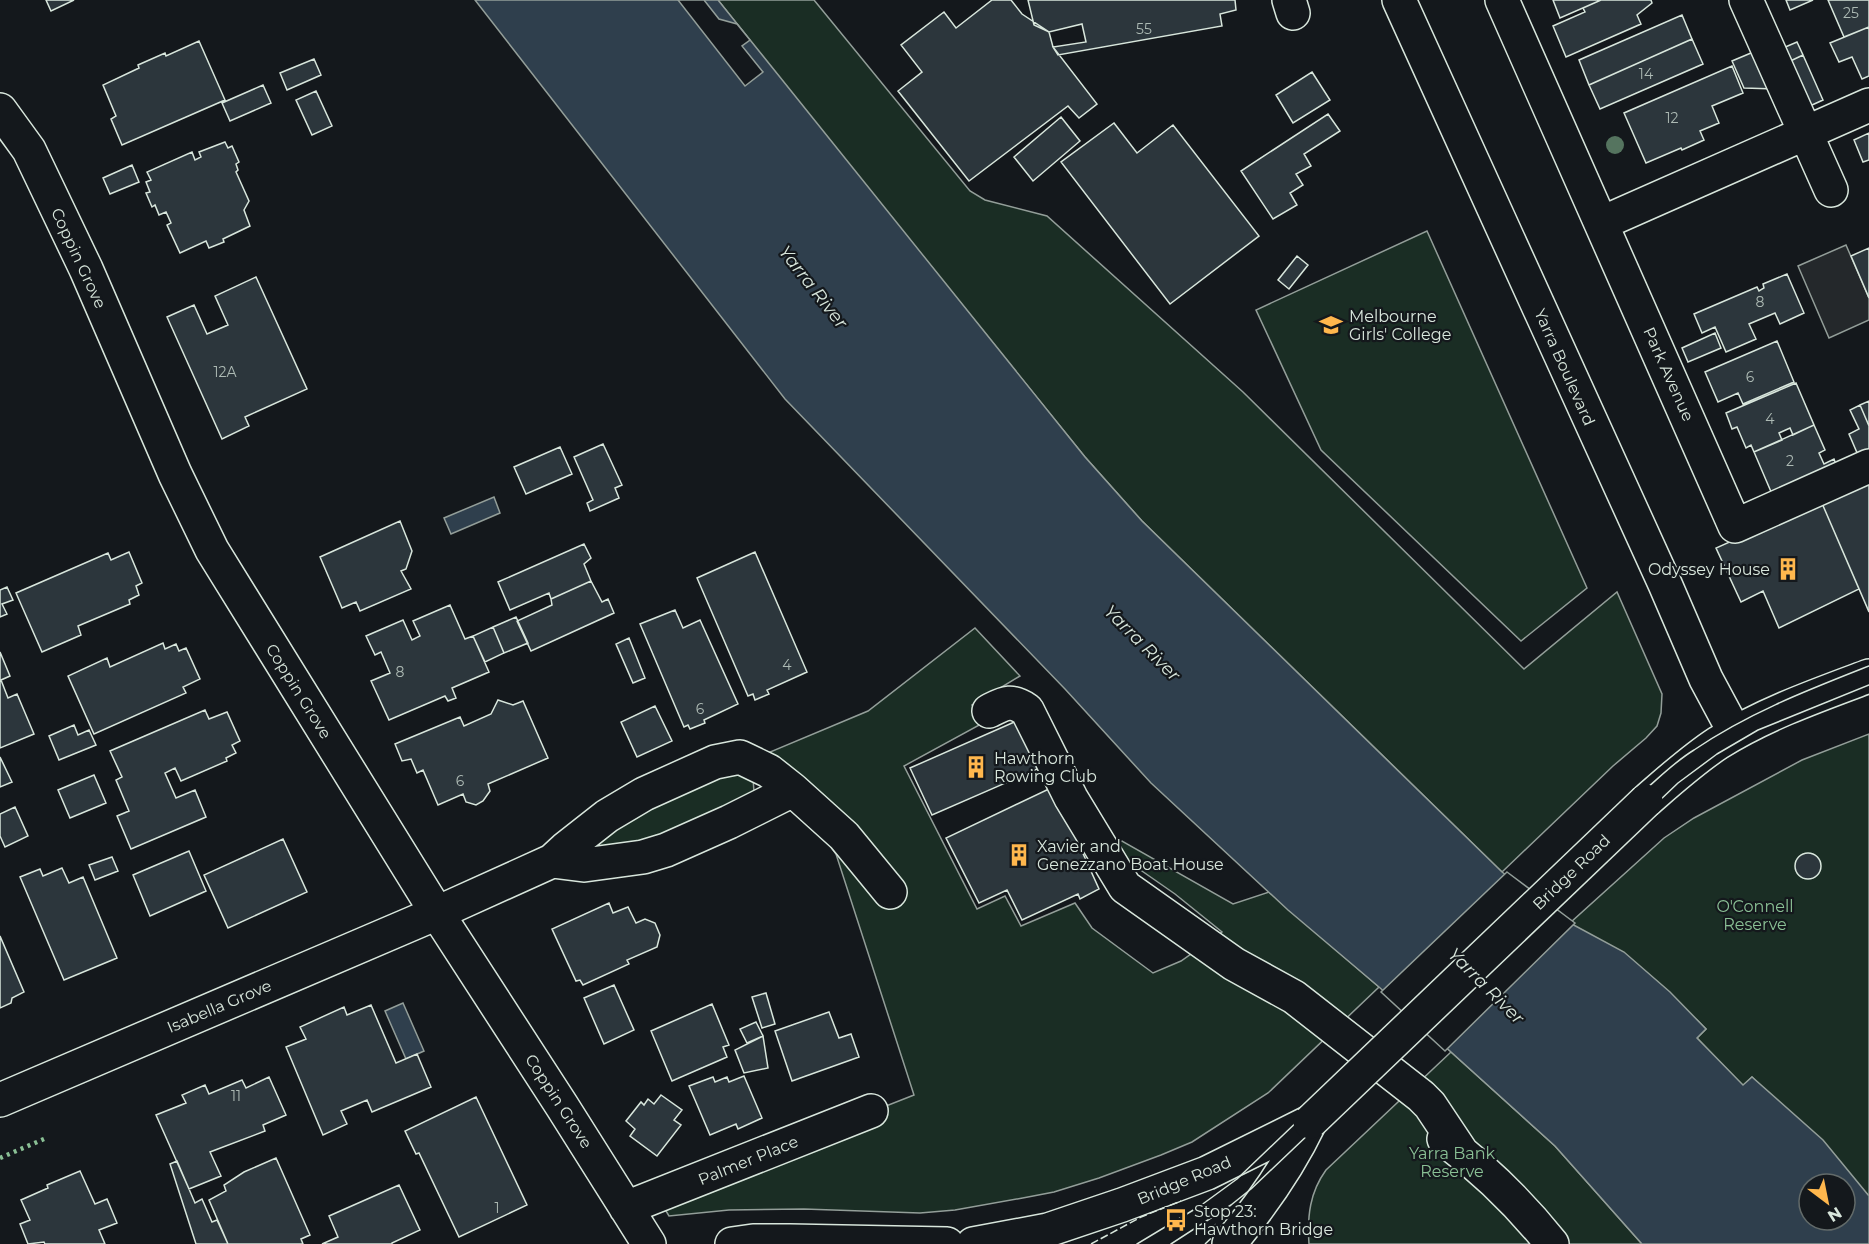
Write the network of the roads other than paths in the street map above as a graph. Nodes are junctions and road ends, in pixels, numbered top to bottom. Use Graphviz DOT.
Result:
graph roads {
  1 [pos="1400,0"];
  2 [pos="1502,0"];
  3 [pos="1746,0"];
  4 [pos="1869,105"];
  5 [pos="0,110"];
  6 [pos="1806,133"];
  7 [pos="1831,190"];
  8 [pos="1602,222"];
  9 [pos="1869,466"];
  10 [pos="1869,676"];
  11 [pos="989,711"];
  12 [pos="1735,733"];
  13 [pos="793,790"];
  14 [pos="552,861"];
  15 [pos="890,892"];
  16 [pos="437,913"];
  17 [pos="0,1100"];
  18 [pos="871,1111"];
  19 [pos="1310,1122"];
  20 [pos="1122,1205"];
  21 [pos="626,1208"];
  22 [pos="649,1244"];
  23 [pos="732,1244"];
  24 [pos="947,1244"];
  25 [pos="974,1244"];
  26 [pos="1055,1244"];
  27 [pos="1229,1244"];
  28 [pos="1552,1244"];
  1 -- 12 [label="street, Yarra Boulevard"];
  2 -- 8 [label="street, Park Avenue"];
  3 -- 6 [label="street"];
  4 -- 6 [label="street"];
  5 -- 16 [label="street, Coppin Grove"];
  6 -- 7 [label="street"];
  6 -- 8 [label="street"];
  8 -- 9 [label="street, Park Avenue"];
  10 -- 12 [label="street, Bridge Road"];
  11 -- 28 [label="street"];
  12 -- 19 [label="street, Bridge Road, bridge"];
  13 -- 14 [label="street"];
  13 -- 14 [label="street"];
  13 -- 15 [label="street"];
  14 -- 16 [label="street, Isabella Grove"];
  16 -- 17 [label="street, Isabella Grove"];
  16 -- 21 [label="street, Coppin Grove"];
  18 -- 21 [label="street, Palmer Place"];
  19 -- 20 [label="street, Bridge Road"];
  19 -- 27 [label="street, Bridge Road"];
  20 -- 25 [label="street"];
  20 -- 26 [label="street"];
  21 -- 22 [label="street, Coppin Grove"];
  23 -- 24 [label="street"];
}
